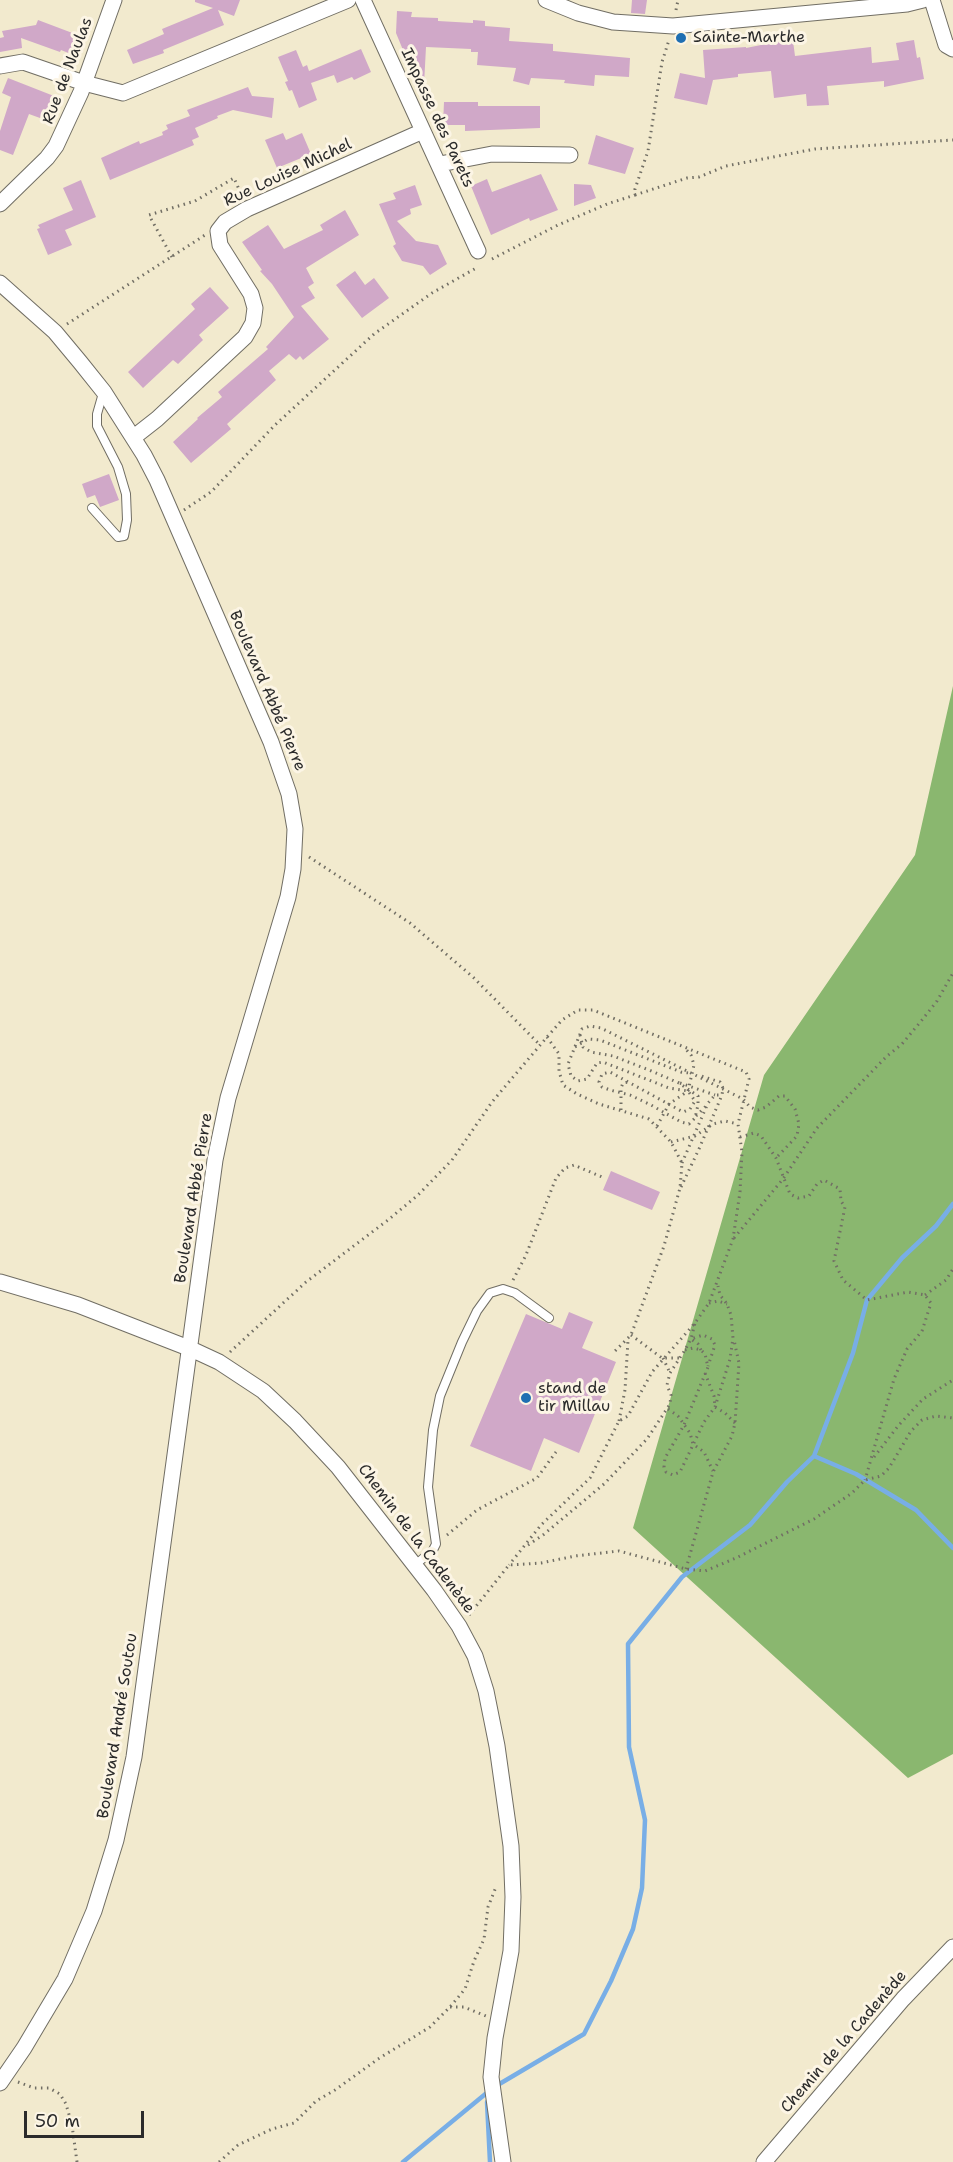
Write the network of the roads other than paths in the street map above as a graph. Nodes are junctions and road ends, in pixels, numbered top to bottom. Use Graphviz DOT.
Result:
graph roads {
  1 [pos="114,0"];
  2 [pos="348,0"];
  3 [pos="363,0"];
  4 [pos="546,0"];
  5 [pos="923,0"];
  6 [pos="932,0"];
  7 [pos="953,49"];
  8 [pos="0,66"];
  9 [pos="84,83"];
  10 [pos="423,131"];
  11 [pos="570,155"];
  12 [pos="440,164"];
  13 [pos="0,204"];
  14 [pos="478,251"];
  15 [pos="0,283"];
  16 [pos="104,392"];
  17 [pos="134,436"];
  18 [pos="92,508"];
  19 [pos="0,1282"];
  20 [pos="549,1318"];
  21 [pos="190,1349"];
  22 [pos="415,1565"];
  23 [pos="953,1947"];
  24 [pos="3,2080"];
  25 [pos="503,2162"];
  26 [pos="764,2162"];
  1 -- 9 [label="street, Rue de Naulas"];
  2 -- 9 [label="street"];
  3 -- 10 [label="street, Impasse des Parets"];
  4 -- 5 [label="street"];
  6 -- 7 [label="street"];
  8 -- 9 [label="street"];
  9 -- 13 [label="street, Rue de Naulas"];
  10 -- 12 [label="street, Impasse des Parets"];
  10 -- 17 [label="street, Rue Louise Michel"];
  11 -- 12 [label="street"];
  12 -- 14 [label="street, Impasse des Parets"];
  15 -- 16 [label="street, Boulevard Abbé Pierre"];
  16 -- 17 [label="street, Boulevard Abbé Pierre"];
  16 -- 18 [label="lane"];
  17 -- 21 [label="street, Boulevard Abbé Pierre"];
  19 -- 21 [label="street, Chemin de la Cadenède"];
  20 -- 22 [label="lane"];
  21 -- 22 [label="street, Chemin de la Cadenède"];
  21 -- 24 [label="street, Boulevard André Soutou"];
  22 -- 25 [label="street, Chemin de la Cadenède"];
  23 -- 26 [label="street, Chemin de la Cadenède"];
}
